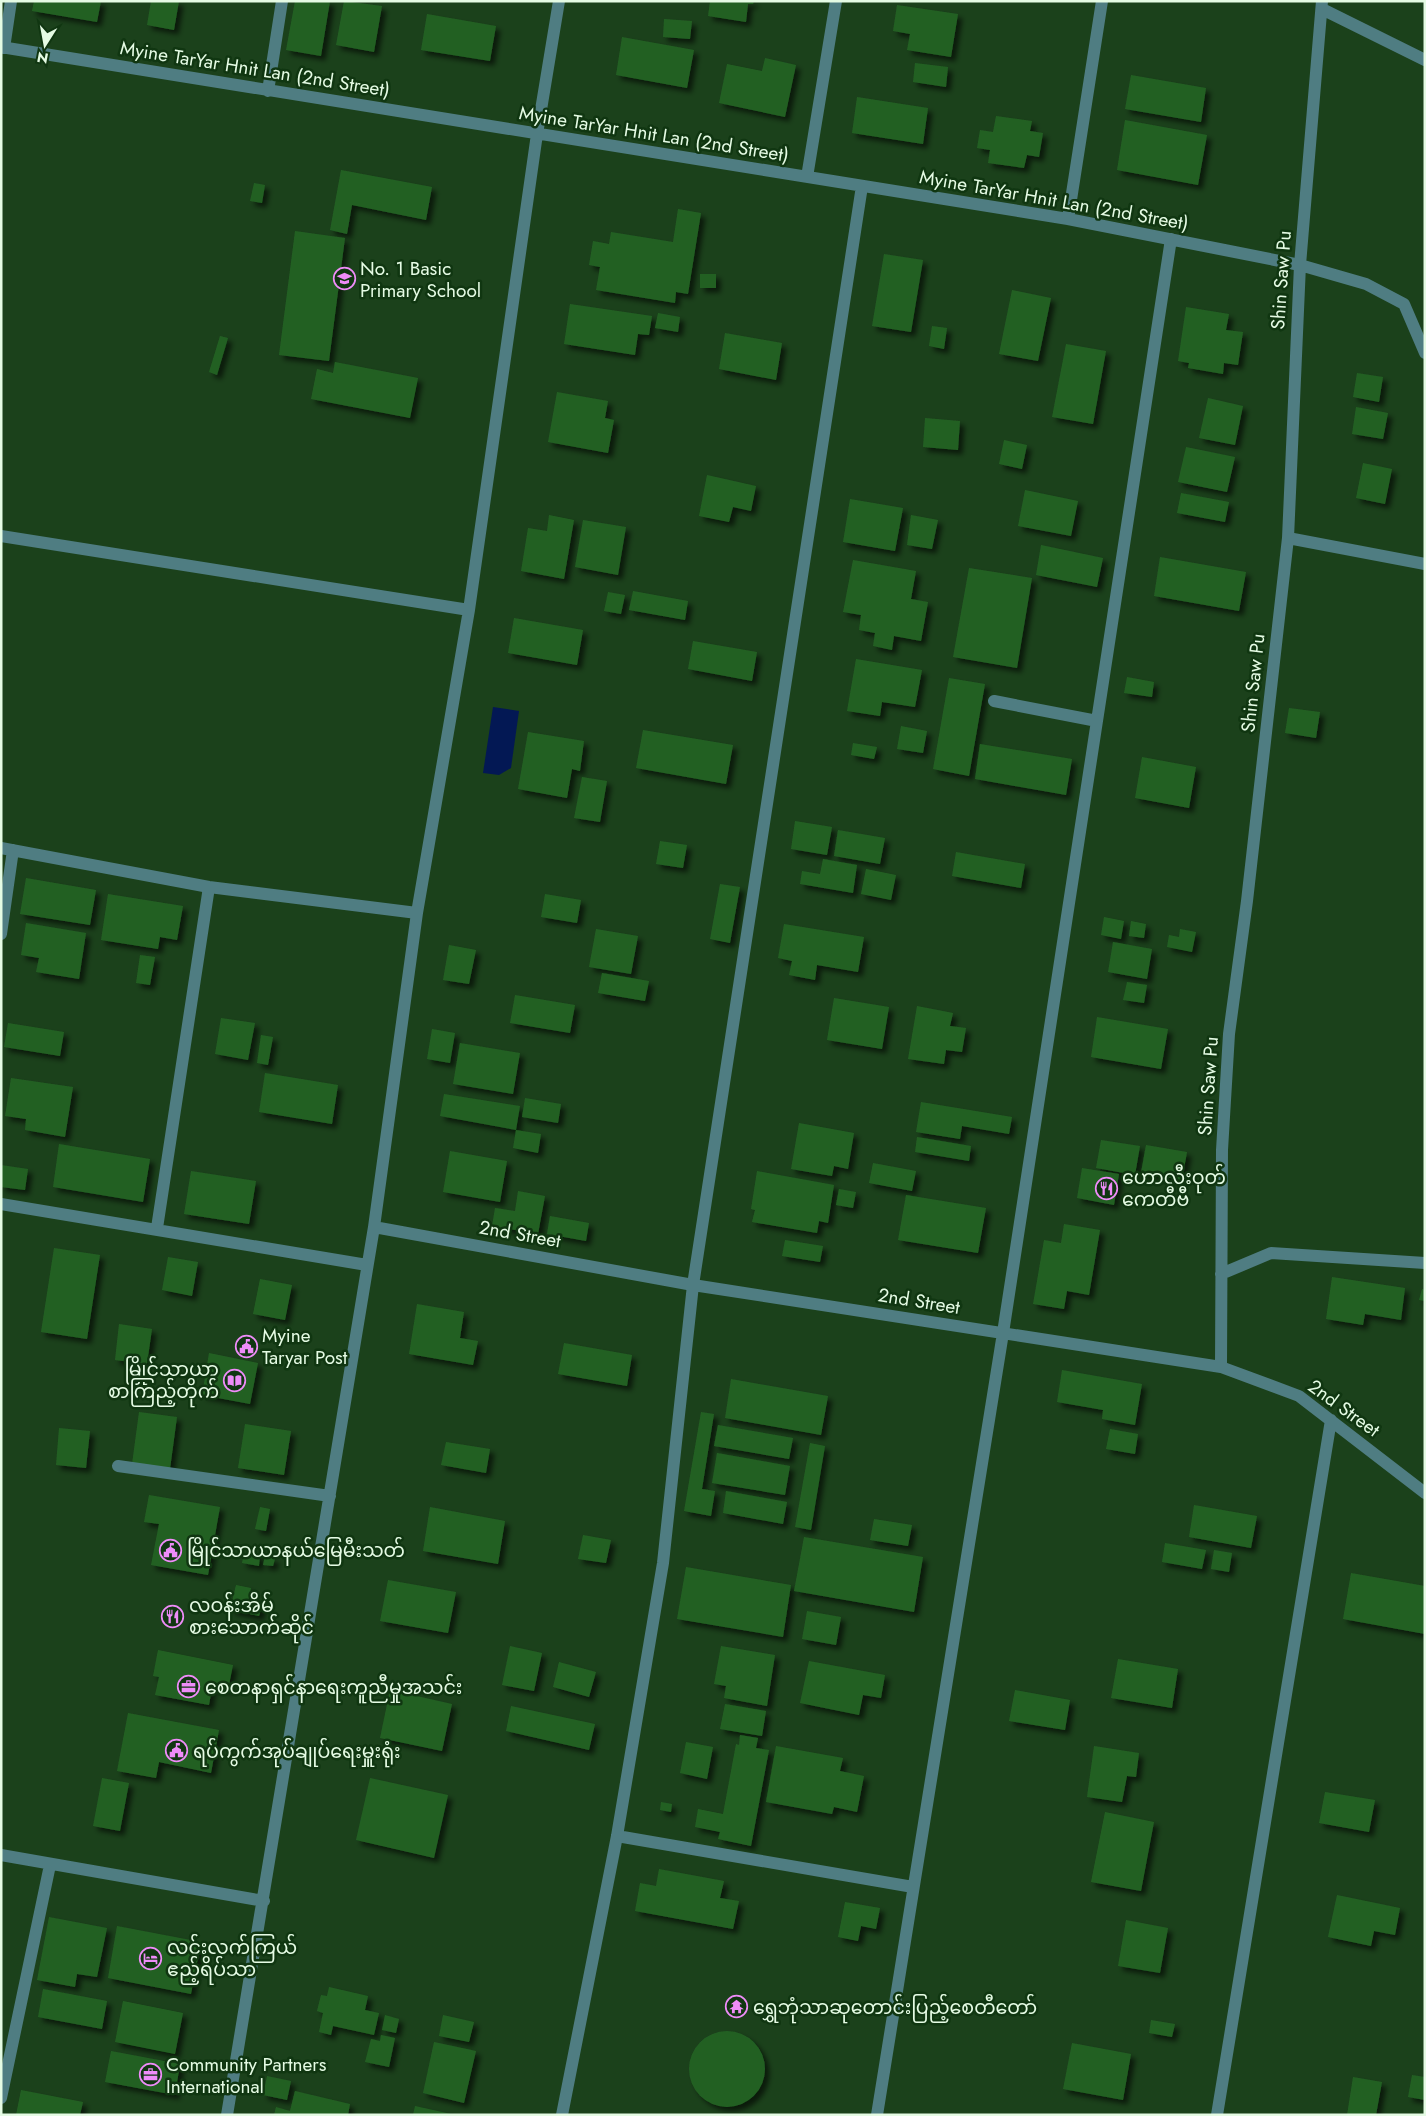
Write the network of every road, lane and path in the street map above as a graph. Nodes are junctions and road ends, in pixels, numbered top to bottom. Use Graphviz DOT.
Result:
graph roads {
  1 [pos="11,1"];
  2 [pos="282,1"];
  3 [pos="558,1"];
  4 [pos="836,1"];
  5 [pos="1102,1"];
  6 [pos="1322,5"];
  7 [pos="2,47"];
  8 [pos="1425,60"];
  9 [pos="268,91"];
  10 [pos="537,134"];
  11 [pos="807,177"];
  12 [pos="862,186"];
  13 [pos="1068,219"];
  14 [pos="1171,239"];
  15 [pos="1300,265"];
  16 [pos="1425,353"];
  17 [pos="1,536"];
  18 [pos="1288,538"];
  19 [pos="1425,564"];
  20 [pos="469,610"];
  21 [pos="994,701"];
  22 [pos="1097,721"];
  23 [pos="7,849"];
  24 [pos="209,886"];
  25 [pos="417,913"];
  26 [pos="1,934"];
  27 [pos="1,1204"];
  28 [pos="374,1227"];
  29 [pos="157,1228"];
  30 [pos="1425,1263"];
  31 [pos="368,1265"];
  32 [pos="1221,1274"];
  33 [pos="693,1284"];
  34 [pos="1003,1333"];
  35 [pos="1221,1367"];
  36 [pos="1330,1420"];
  37 [pos="118,1466"];
  38 [pos="1425,1493"];
  39 [pos="330,1496"];
  40 [pos="616,1836"];
  41 [pos="1,1855"];
  42 [pos="50,1865"];
  43 [pos="913,1888"];
  44 [pos="264,1901"];
  45 [pos="1,2098"];
  46 [pos="227,2115"];
  47 [pos="562,2115"];
  48 [pos="877,2115"];
  49 [pos="1216,2115"];
  1 -- 7 [label="street"];
  2 -- 9 [label="street"];
  3 -- 10 [label="street"];
  4 -- 11 [label="street"];
  5 -- 13 [label="street"];
  6 -- 8 [label="street"];
  6 -- 15 [label="street, Shin Saw Pu"];
  7 -- 9 [label="street, Myine TarYar Hnit Lan (2nd Street)"];
  9 -- 10 [label="street, Myine TarYar Hnit Lan (2nd Street)"];
  10 -- 11 [label="street, Myine TarYar Hnit Lan (2nd Street)"];
  10 -- 20 [label="street"];
  11 -- 12 [label="street, Myine TarYar Hnit Lan (2nd Street)"];
  12 -- 13 [label="street, Myine TarYar Hnit Lan (2nd Street)"];
  12 -- 33 [label="street"];
  13 -- 14 [label="street, Myine TarYar Hnit Lan (2nd Street)"];
  14 -- 15 [label="street, Myine TarYar Hnit Lan (2nd Street)"];
  14 -- 22 [label="street"];
  15 -- 16 [label="street, Myine TarYar Hnit Lan (2nd Street)"];
  15 -- 18 [label="street, Shin Saw Pu"];
  17 -- 20 [label="street"];
  18 -- 19 [label="street"];
  18 -- 32 [label="street, Shin Saw Pu"];
  20 -- 25 [label="street"];
  21 -- 22 [label="street"];
  22 -- 34 [label="street"];
  23 -- 24 [label="street"];
  23 -- 26 [label="street"];
  24 -- 25 [label="street"];
  24 -- 29 [label="street"];
  25 -- 28 [label="street"];
  27 -- 29 [label="street"];
  28 -- 31 [label="street"];
  28 -- 33 [label="street, 2nd Street"];
  29 -- 31 [label="street"];
  30 -- 32 [label="street"];
  31 -- 39 [label="street"];
  32 -- 35 [label="street, Shin Saw Pu"];
  33 -- 34 [label="street, 2nd Street"];
  33 -- 40 [label="street"];
  34 -- 35 [label="street, 2nd Street"];
  34 -- 43 [label="street"];
  35 -- 36 [label="street, 2nd Street"];
  36 -- 38 [label="street, 2nd Street"];
  36 -- 49 [label="street"];
  37 -- 39 [label="street"];
  39 -- 44 [label="street"];
  40 -- 43 [label="street"];
  40 -- 47 [label="street"];
  41 -- 42 [label="street"];
  42 -- 44 [label="street"];
  42 -- 45 [label="street"];
  43 -- 48 [label="street"];
  44 -- 46 [label="street"];
}
